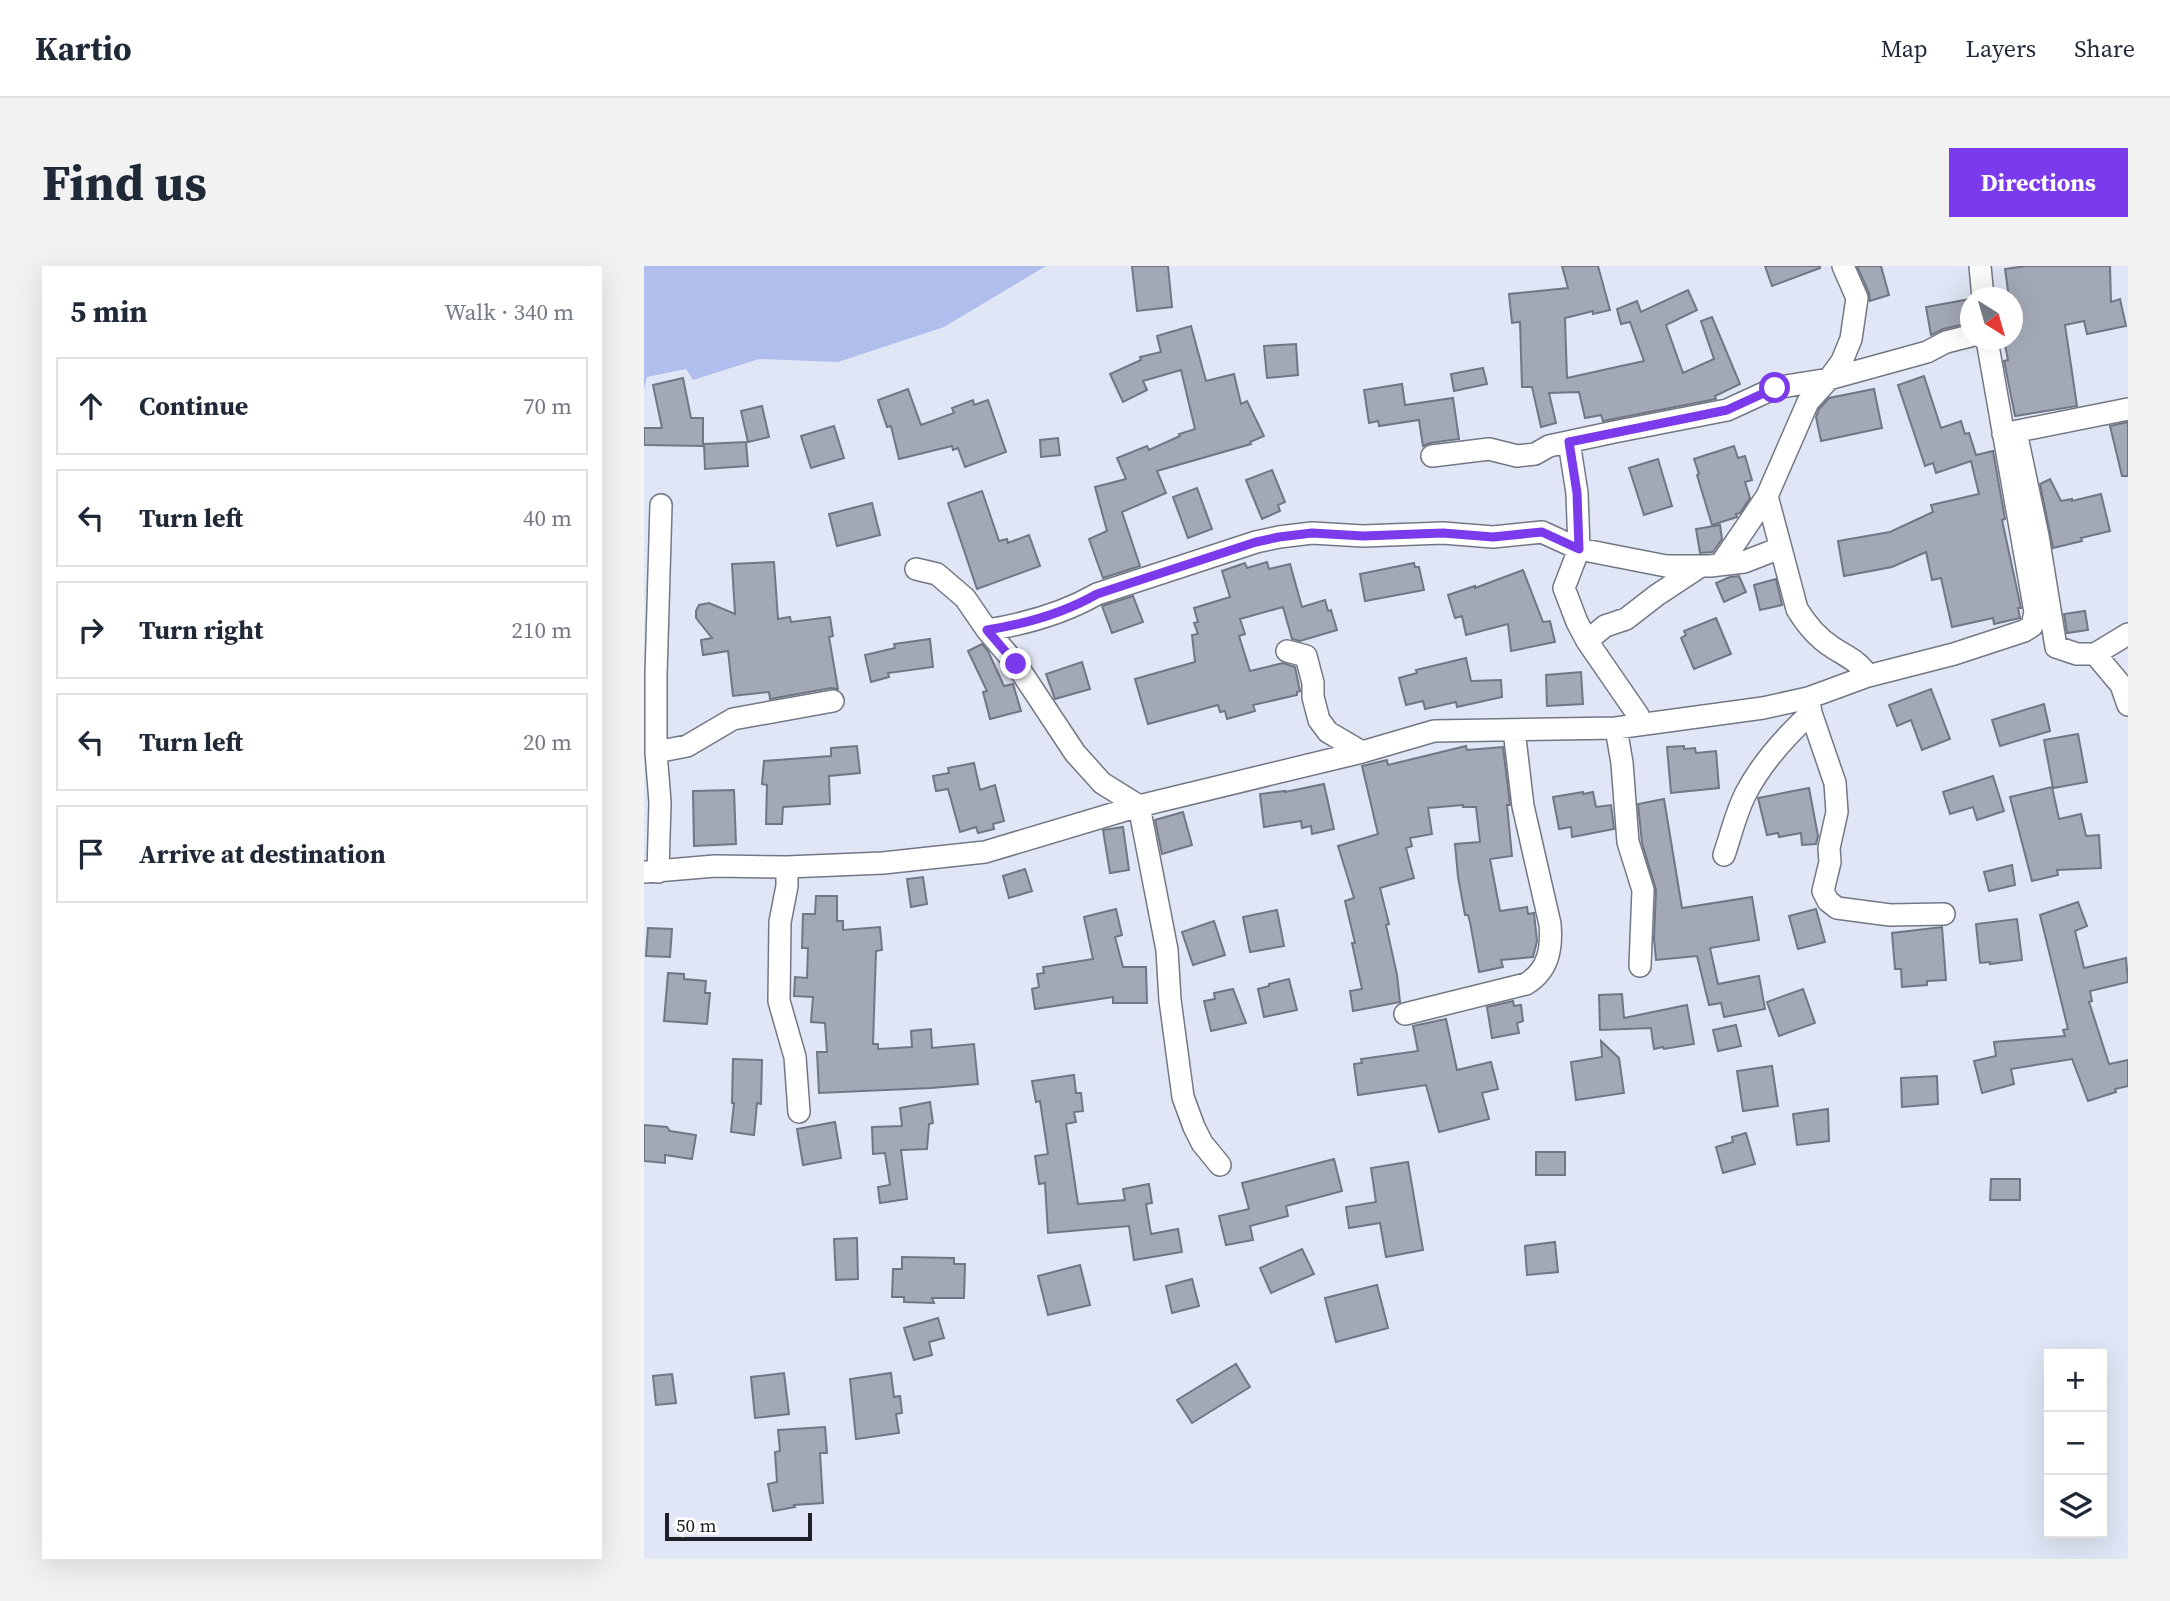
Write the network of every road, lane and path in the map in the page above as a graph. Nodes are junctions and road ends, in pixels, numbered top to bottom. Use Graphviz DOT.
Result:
graph roads {
  1 [pos="1843,266"];
  2 [pos="1980,266"];
  3 [pos="1982,287"];
  4 [pos="1960,339"];
  5 [pos="1989,350"];
  6 [pos="1829,379"];
  7 [pos="2128,410"];
  8 [pos="2010,433"];
  9 [pos="1569,442"];
  10 [pos="1433,456"];
  11 [pos="1767,496"];
  12 [pos="661,505"];
  13 [pos="1780,548"];
  14 [pos="1579,549"];
  15 [pos="1711,565"];
  16 [pos="916,569"];
  17 [pos="987,630"];
  18 [pos="2128,634"];
  19 [pos="1587,641"];
  20 [pos="1287,651"];
  21 [pos="2095,654"];
  22 [pos="1868,676"];
  23 [pos="833,701"];
  24 [pos="1810,705"];
  25 [pos="2128,705"];
  26 [pos="1642,724"];
  27 [pos="1616,728"];
  28 [pos="1514,730"];
  29 [pos="656,752"];
  30 [pos="1362,752"];
  31 [pos="1139,806"];
  32 [pos="1724,855"];
  33 [pos="787,867"];
  34 [pos="651,872"];
  35 [pos="1944,914"];
  36 [pos="1640,966"];
  37 [pos="1405,1014"];
  38 [pos="799,1112"];
  39 [pos="1220,1165"];
  1 -- 6 [label="street"];
  2 -- 3 [label="street"];
  4 -- 6 [label="street"];
  5 -- 8 [label="street"];
  6 -- 9 [label="street"];
  6 -- 11 [label="street"];
  7 -- 8 [label="street"];
  8 -- 21 [label="street"];
  8 -- 22 [label="street"];
  9 -- 10 [label="street"];
  9 -- 14 [label="street"];
  11 -- 13 [label="street"];
  11 -- 15 [label="street"];
  12 -- 29 [label="street"];
  13 -- 15 [label="street"];
  13 -- 22 [label="street"];
  14 -- 15 [label="street"];
  14 -- 17 [label="street"];
  14 -- 19 [label="street"];
  15 -- 19 [label="street"];
  16 -- 17 [label="street"];
  17 -- 31 [label="street"];
  18 -- 21 [label="street"];
  19 -- 26 [label="street"];
  20 -- 30 [label="street"];
  21 -- 25 [label="street"];
  22 -- 24 [label="street"];
  23 -- 29 [label="street"];
  24 -- 26 [label="street"];
  24 -- 32 [label="street"];
  24 -- 35 [label="street"];
  26 -- 27 [label="street"];
  27 -- 28 [label="street"];
  27 -- 36 [label="street"];
  28 -- 30 [label="street"];
  28 -- 37 [label="street"];
  29 -- 34 [label="street"];
  30 -- 31 [label="street"];
  31 -- 33 [label="street"];
  31 -- 39 [label="street"];
  33 -- 34 [label="street"];
  33 -- 38 [label="street"];
}
